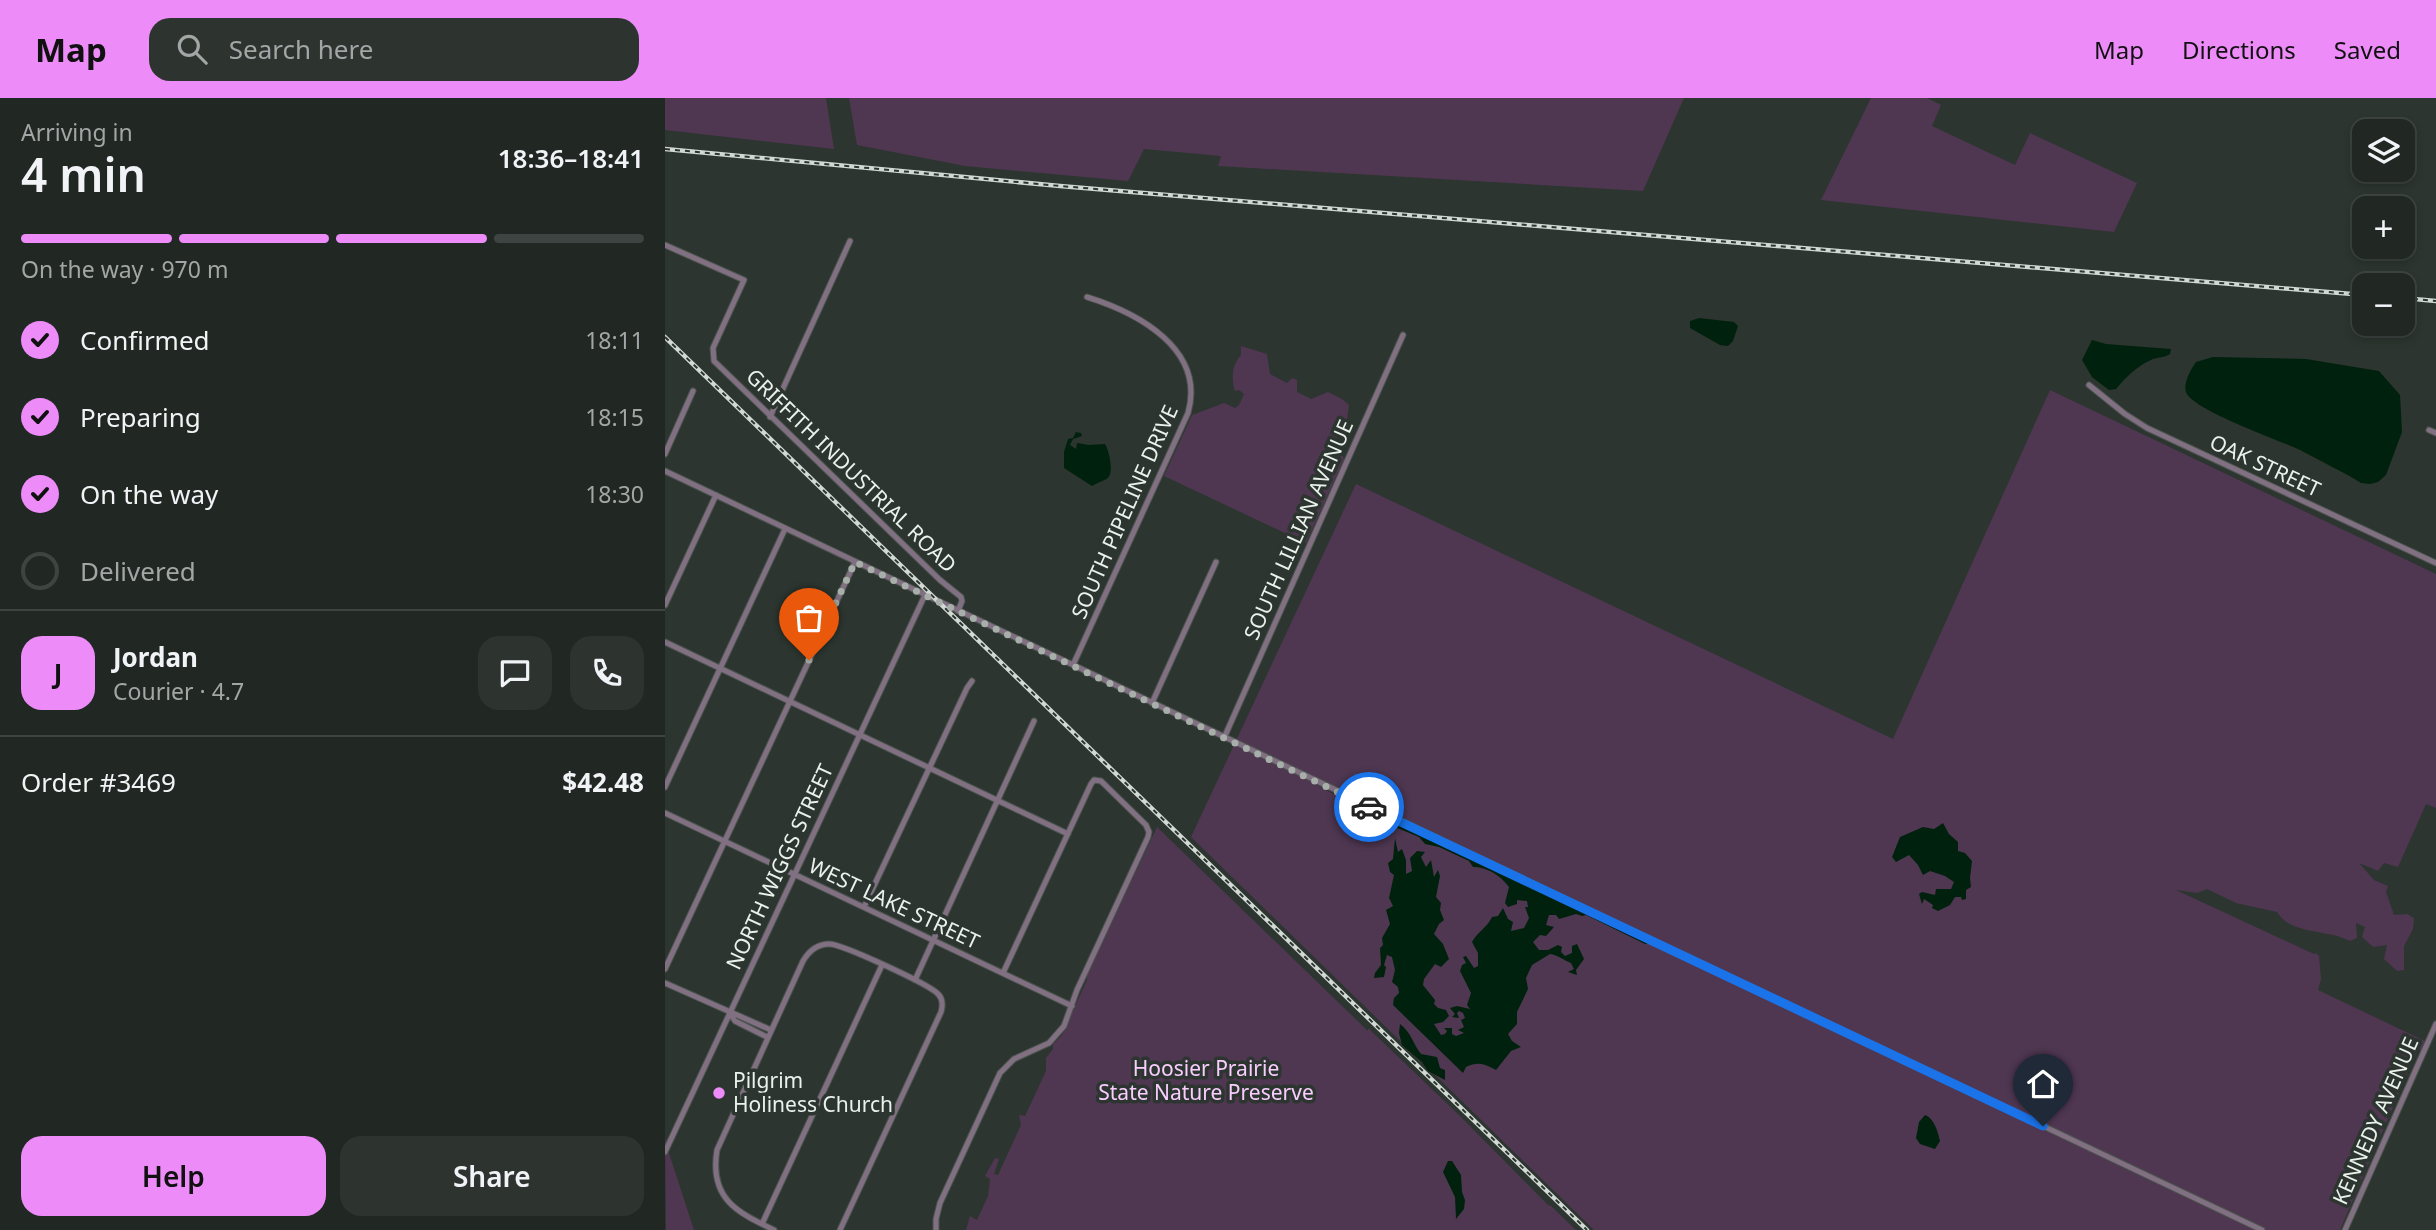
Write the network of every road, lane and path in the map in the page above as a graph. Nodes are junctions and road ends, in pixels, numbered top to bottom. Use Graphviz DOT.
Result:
graph roads {
  1 [pos="850,241"];
  2 [pos="665,245"];
  3 [pos="1087,297"];
  4 [pos="1403,335"];
  5 [pos="2088,385"];
  6 [pos="693,391"];
  7 [pos="770,417"];
  8 [pos="2429,430"];
  9 [pos="2436,433"];
  10 [pos="665,454"];
  11 [pos="665,471"];
  12 [pos="716,495"];
  13 [pos="785,529"];
  14 [pos="2436,555"];
  15 [pos="855,562"];
  16 [pos="1216,562"];
  17 [pos="2434,563"];
  18 [pos="925,595"];
  19 [pos="665,605"];
  20 [pos="958,611"];
  21 [pos="665,642"];
  22 [pos="1073,665"];
  23 [pos="720,668"];
  24 [pos="972,681"];
  25 [pos="790,701"];
  26 [pos="1152,703"];
  27 [pos="1034,721"];
  28 [pos="860,734"];
  29 [pos="1224,738"];
  30 [pos="929,767"];
  31 [pos="665,787"];
  32 [pos="999,801"];
  33 [pos="665,813"];
  34 [pos="1068,834"];
  35 [pos="725,841"];
  36 [pos="795,874"];
  37 [pos="864,907"];
  38 [pos="934,940"];
  39 [pos="882,965"];
  40 [pos="665,969"];
  41 [pos="1003,973"];
  42 [pos="915,980"];
  43 [pos="665,983"];
  44 [pos="1072,1006"];
  45 [pos="730,1013"];
  46 [pos="2436,1024"];
  47 [pos="771,1030"];
  48 [pos="767,1037"];
  49 [pos="665,1152"];
  50 [pos="762,1224"];
  51 [pos="774,1230"];
  52 [pos="840,1230"];
  53 [pos="936,1230"];
  54 [pos="2262,1230"];
  55 [pos="2344,1230"];
  1 -- 7 [label="street"];
  2 -- 7 [label="street, GRIFFITH INDUSTRIAL ROAD"];
  3 -- 22 [label="street, SOUTH PIPELINE DRIVE"];
  4 -- 29 [label="street, SOUTH LILLIAN AVENUE"];
  5 -- 17 [label="street, OAK STREET"];
  6 -- 10 [label="street"];
  7 -- 20 [label="street, GRIFFITH INDUSTRIAL ROAD"];
  8 -- 9 [label="street"];
  11 -- 12 [label="street"];
  12 -- 13 [label="street"];
  12 -- 19 [label="street"];
  13 -- 15 [label="street"];
  13 -- 23 [label="street"];
  14 -- 17 [label="street"];
  15 -- 18 [label="street"];
  15 -- 25 [label="street"];
  16 -- 26 [label="street"];
  18 -- 20 [label="street"];
  18 -- 28 [label="street, NORTH WIGGS STREET"];
  20 -- 22 [label="street"];
  21 -- 23 [label="street"];
  22 -- 26 [label="street"];
  23 -- 25 [label="street"];
  23 -- 31 [label="street"];
  24 -- 30 [label="street"];
  25 -- 28 [label="street"];
  25 -- 35 [label="street"];
  26 -- 29 [label="street"];
  27 -- 32 [label="street"];
  28 -- 30 [label="street"];
  28 -- 36 [label="street, NORTH WIGGS STREET"];
  29 -- 54 [label="street"];
  30 -- 32 [label="street"];
  30 -- 37 [label="street"];
  32 -- 34 [label="street"];
  32 -- 38 [label="street"];
  33 -- 35 [label="street, WEST LAKE STREET"];
  34 -- 41 [label="street"];
  34 -- 44 [label="street"];
  35 -- 36 [label="street, WEST LAKE STREET"];
  35 -- 40 [label="street"];
  36 -- 37 [label="street, WEST LAKE STREET"];
  36 -- 45 [label="street, NORTH WIGGS STREET"];
  37 -- 38 [label="street, WEST LAKE STREET"];
  38 -- 41 [label="street, WEST LAKE STREET"];
  38 -- 42 [label="street"];
  39 -- 42 [label="street"];
  39 -- 47 [label="street"];
  39 -- 50 [label="street"];
  41 -- 44 [label="street, WEST LAKE STREET"];
  42 -- 52 [label="street"];
  43 -- 45 [label="street"];
  44 -- 53 [label="street"];
  45 -- 47 [label="street"];
  45 -- 48 [label="street"];
  45 -- 49 [label="street, NORTH WIGGS STREET"];
  46 -- 55 [label="street, KENNEDY AVENUE"];
  47 -- 48 [label="street"];
  48 -- 50 [label="street"];
  50 -- 51 [label="street"];
}
